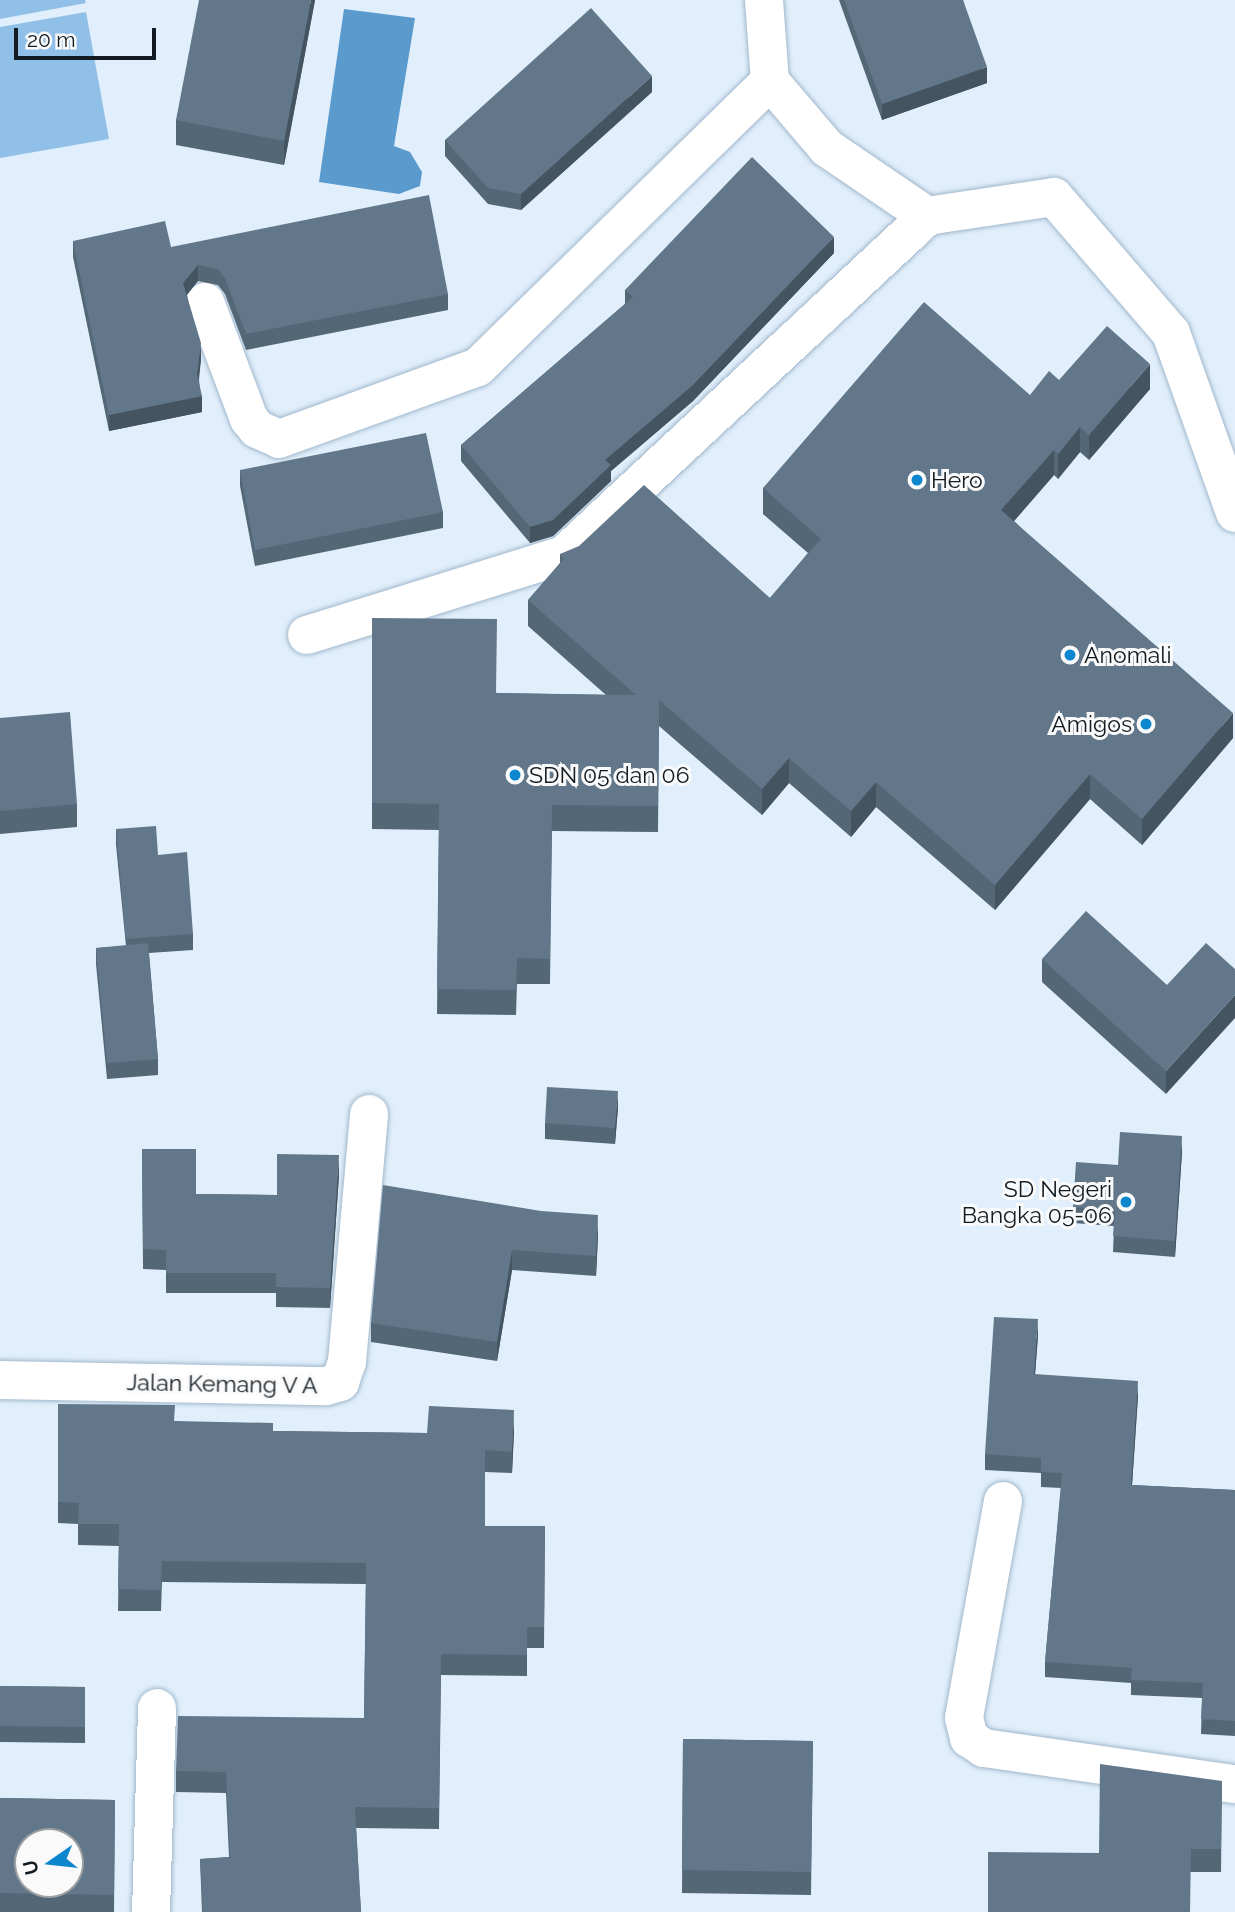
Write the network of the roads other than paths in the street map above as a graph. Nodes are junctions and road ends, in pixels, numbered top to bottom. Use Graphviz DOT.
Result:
graph roads {
  1 [pos="764,0"];
  2 [pos="771,81"];
  3 [pos="926,216"];
  4 [pos="205,302"];
  5 [pos="1235,513"];
  6 [pos="307,635"];
  7 [pos="369,1114"];
  8 [pos="0,1380"];
  9 [pos="1003,1501"];
  10 [pos="157,1708"];
  11 [pos="1235,1784"];
  12 [pos="151,1912"];
  1 -- 2 [label="street"];
  2 -- 3 [label="street"];
  2 -- 4 [label="street"];
  3 -- 5 [label="street"];
  3 -- 6 [label="street"];
  7 -- 8 [label="street, Jalan Kemang V A"];
  9 -- 11 [label="street"];
  10 -- 12 [label="street"];
}
